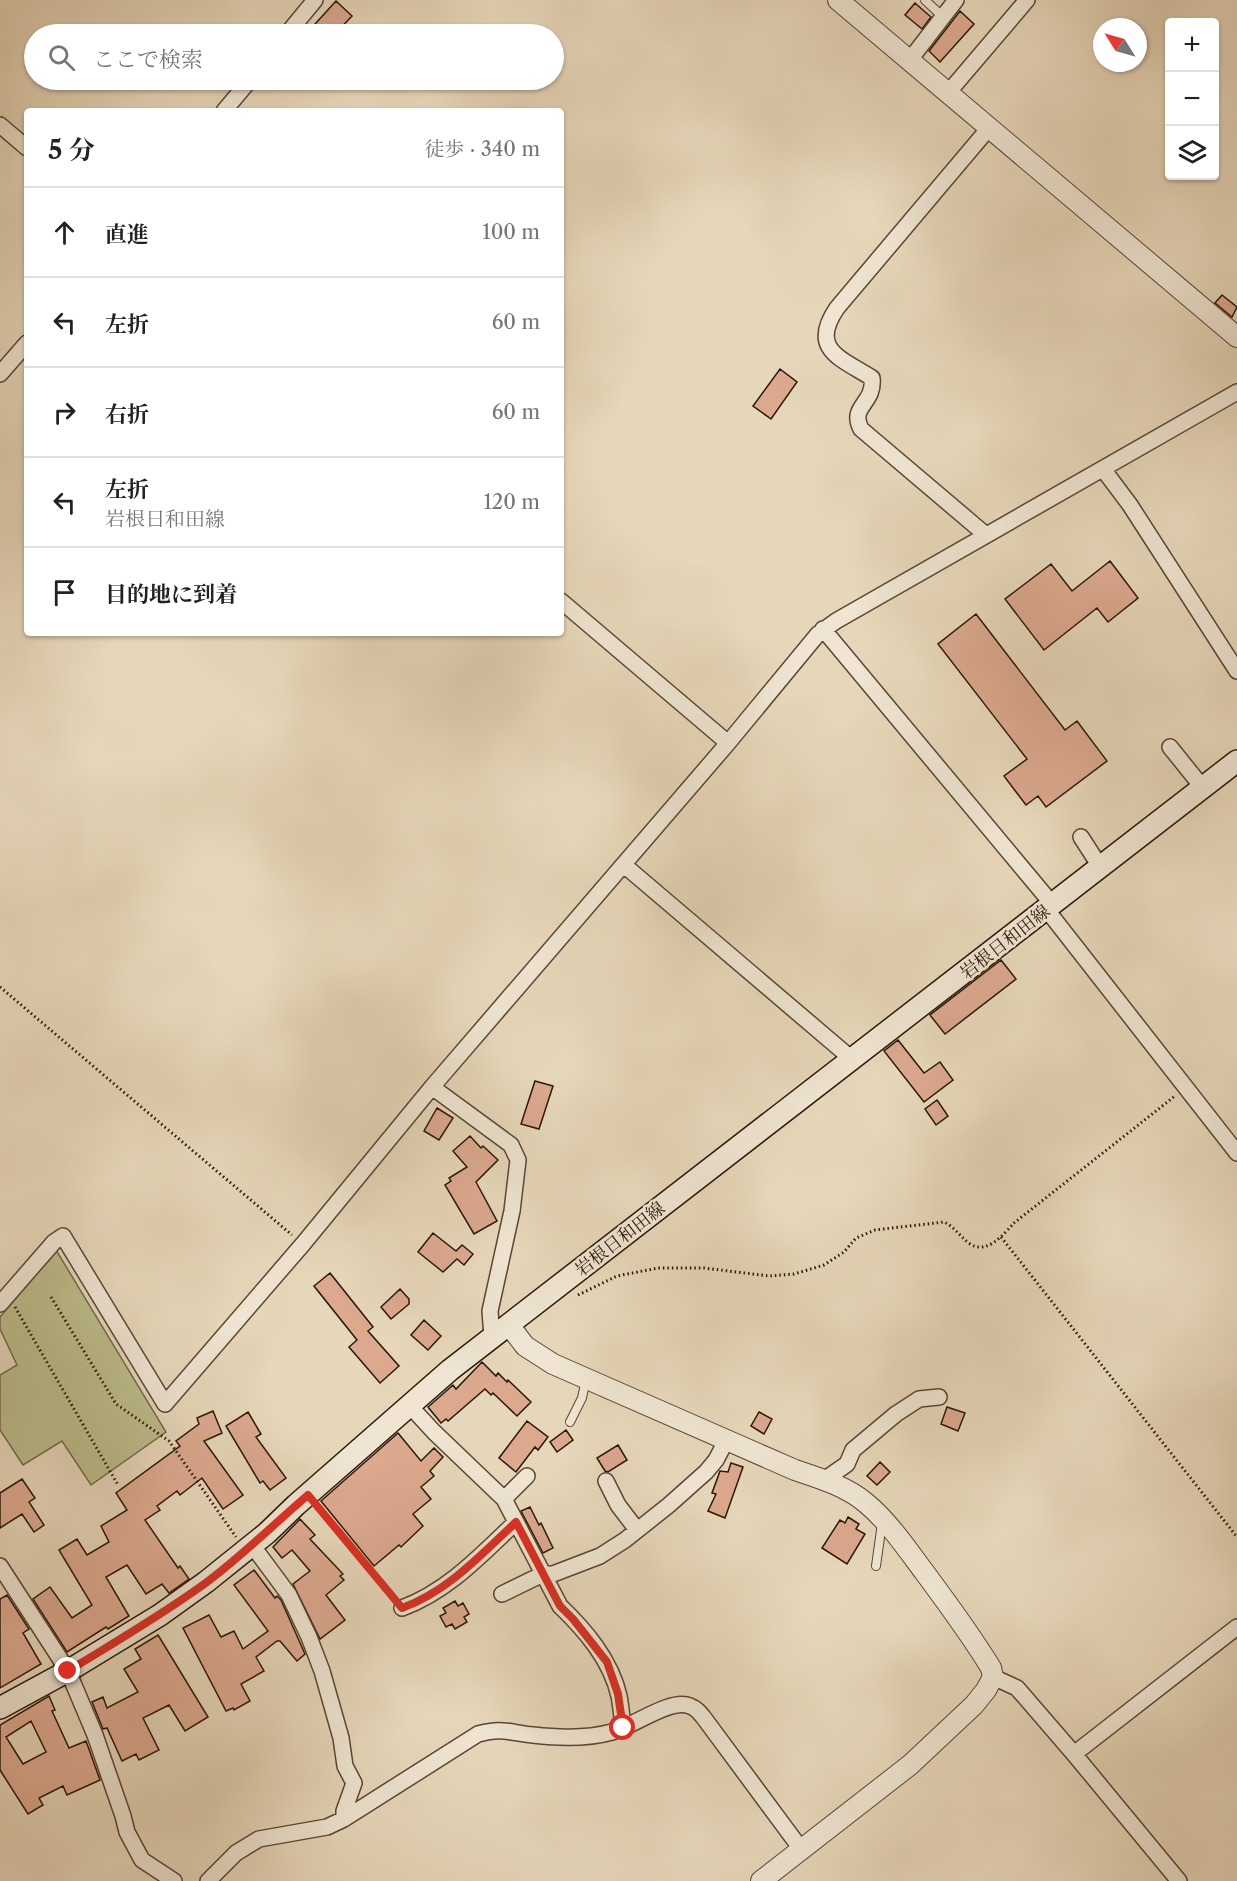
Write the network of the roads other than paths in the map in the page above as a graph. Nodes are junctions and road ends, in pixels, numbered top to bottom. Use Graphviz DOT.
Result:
graph roads {
  1 [pos="315,0"];
  2 [pos="838,0"];
  3 [pos="925,0"];
  4 [pos="956,0"];
  5 [pos="1027,0"];
  6 [pos="943,17"];
  7 [pos="295,24"];
  8 [pos="909,61"];
  9 [pos="242,90"];
  10 [pos="947,94"];
  11 [pos="227,108"];
  12 [pos="0,125"];
  13 [pos="989,128"];
  14 [pos="24,145"];
  15 [pos="1237,337"];
  16 [pos="24,346"];
  17 [pos="0,374"];
  18 [pos="1237,392"];
  19 [pos="1103,469"];
  20 [pos="986,535"];
  21 [pos="564,604"];
  22 [pos="823,629"];
  23 [pos="1237,671"];
  24 [pos="728,743"];
  25 [pos="1170,747"];
  26 [pos="1237,762"];
  27 [pos="1203,788"];
  28 [pos="1081,837"];
  29 [pos="624,865"];
  30 [pos="1101,868"];
  31 [pos="1050,908"];
  32 [pos="853,1060"];
  33 [pos="432,1087"];
  34 [pos="1237,1153"];
  35 [pos="4,1300"];
  36 [pos="500,1331"];
  37 [pos="586,1378"];
  38 [pos="939,1397"];
  39 [pos="410,1406"];
  40 [pos="570,1422"];
  41 [pos="727,1439"];
  42 [pos="527,1476"];
  43 [pos="824,1480"];
  44 [pos="606,1481"];
  45 [pos="504,1499"];
  46 [pos="883,1519"];
  47 [pos="516,1522"];
  48 [pos="637,1530"];
  49 [pos="249,1548"];
  50 [pos="0,1566"];
  51 [pos="876,1566"];
  52 [pos="543,1574"];
  53 [pos="502,1594"];
  54 [pos="402,1608"];
  55 [pos="1237,1627"];
  56 [pos="68,1671"];
  57 [pos="993,1677"];
  58 [pos="0,1708"];
  59 [pos="623,1728"];
  60 [pos="1074,1754"];
  61 [pos="344,1819"];
  62 [pos="801,1849"];
  63 [pos="174,1881"];
  64 [pos="208,1881"];
  65 [pos="761,1881"];
  66 [pos="1179,1881"];
  1 -- 7 [label="street"];
  2 -- 8 [label="street"];
  3 -- 6 [label="lane"];
  4 -- 6 [label="street"];
  5 -- 10 [label="street"];
  6 -- 8 [label="street"];
  8 -- 10 [label="street"];
  9 -- 11 [label="street"];
  10 -- 13 [label="street"];
  12 -- 14 [label="street"];
  13 -- 15 [label="street"];
  13 -- 20 [label="street"];
  16 -- 17 [label="street"];
  18 -- 19 [label="street"];
  19 -- 20 [label="street"];
  19 -- 23 [label="street"];
  20 -- 22 [label="street"];
  21 -- 24 [label="street"];
  22 -- 24 [label="street"];
  22 -- 31 [label="street"];
  24 -- 29 [label="street"];
  25 -- 27 [label="street"];
  26 -- 27 [label="main road, 岩根日和田線"];
  27 -- 30 [label="main road, 岩根日和田線"];
  28 -- 30 [label="street"];
  29 -- 32 [label="street"];
  29 -- 33 [label="street"];
  30 -- 31 [label="main road, 岩根日和田線"];
  31 -- 32 [label="main road, 岩根日和田線"];
  31 -- 34 [label="street"];
  32 -- 36 [label="main road, 岩根日和田線"];
  33 -- 35 [label="street"];
  33 -- 36 [label="street"];
  36 -- 37 [label="street"];
  36 -- 39 [label="main road, 岩根日和田線"];
  37 -- 40 [label="lane"];
  37 -- 41 [label="street"];
  38 -- 43 [label="street"];
  39 -- 45 [label="street"];
  39 -- 49 [label="main road, 岩根日和田線"];
  41 -- 43 [label="street"];
  41 -- 48 [label="street"];
  42 -- 45 [label="street"];
  43 -- 46 [label="street"];
  44 -- 48 [label="street"];
  45 -- 47 [label="street"];
  46 -- 51 [label="lane"];
  46 -- 57 [label="street"];
  47 -- 52 [label="street"];
  47 -- 54 [label="street"];
  48 -- 52 [label="street"];
  49 -- 56 [label="main road, 岩根日和田線"];
  49 -- 61 [label="street"];
  50 -- 56 [label="street"];
  52 -- 53 [label="street"];
  52 -- 59 [label="street"];
  55 -- 60 [label="street"];
  56 -- 58 [label="main road, 岩根日和田線"];
  56 -- 63 [label="street"];
  57 -- 60 [label="street"];
  57 -- 62 [label="street"];
  59 -- 61 [label="street"];
  59 -- 62 [label="street"];
  60 -- 66 [label="street"];
  61 -- 64 [label="street"];
  62 -- 65 [label="street"];
}
